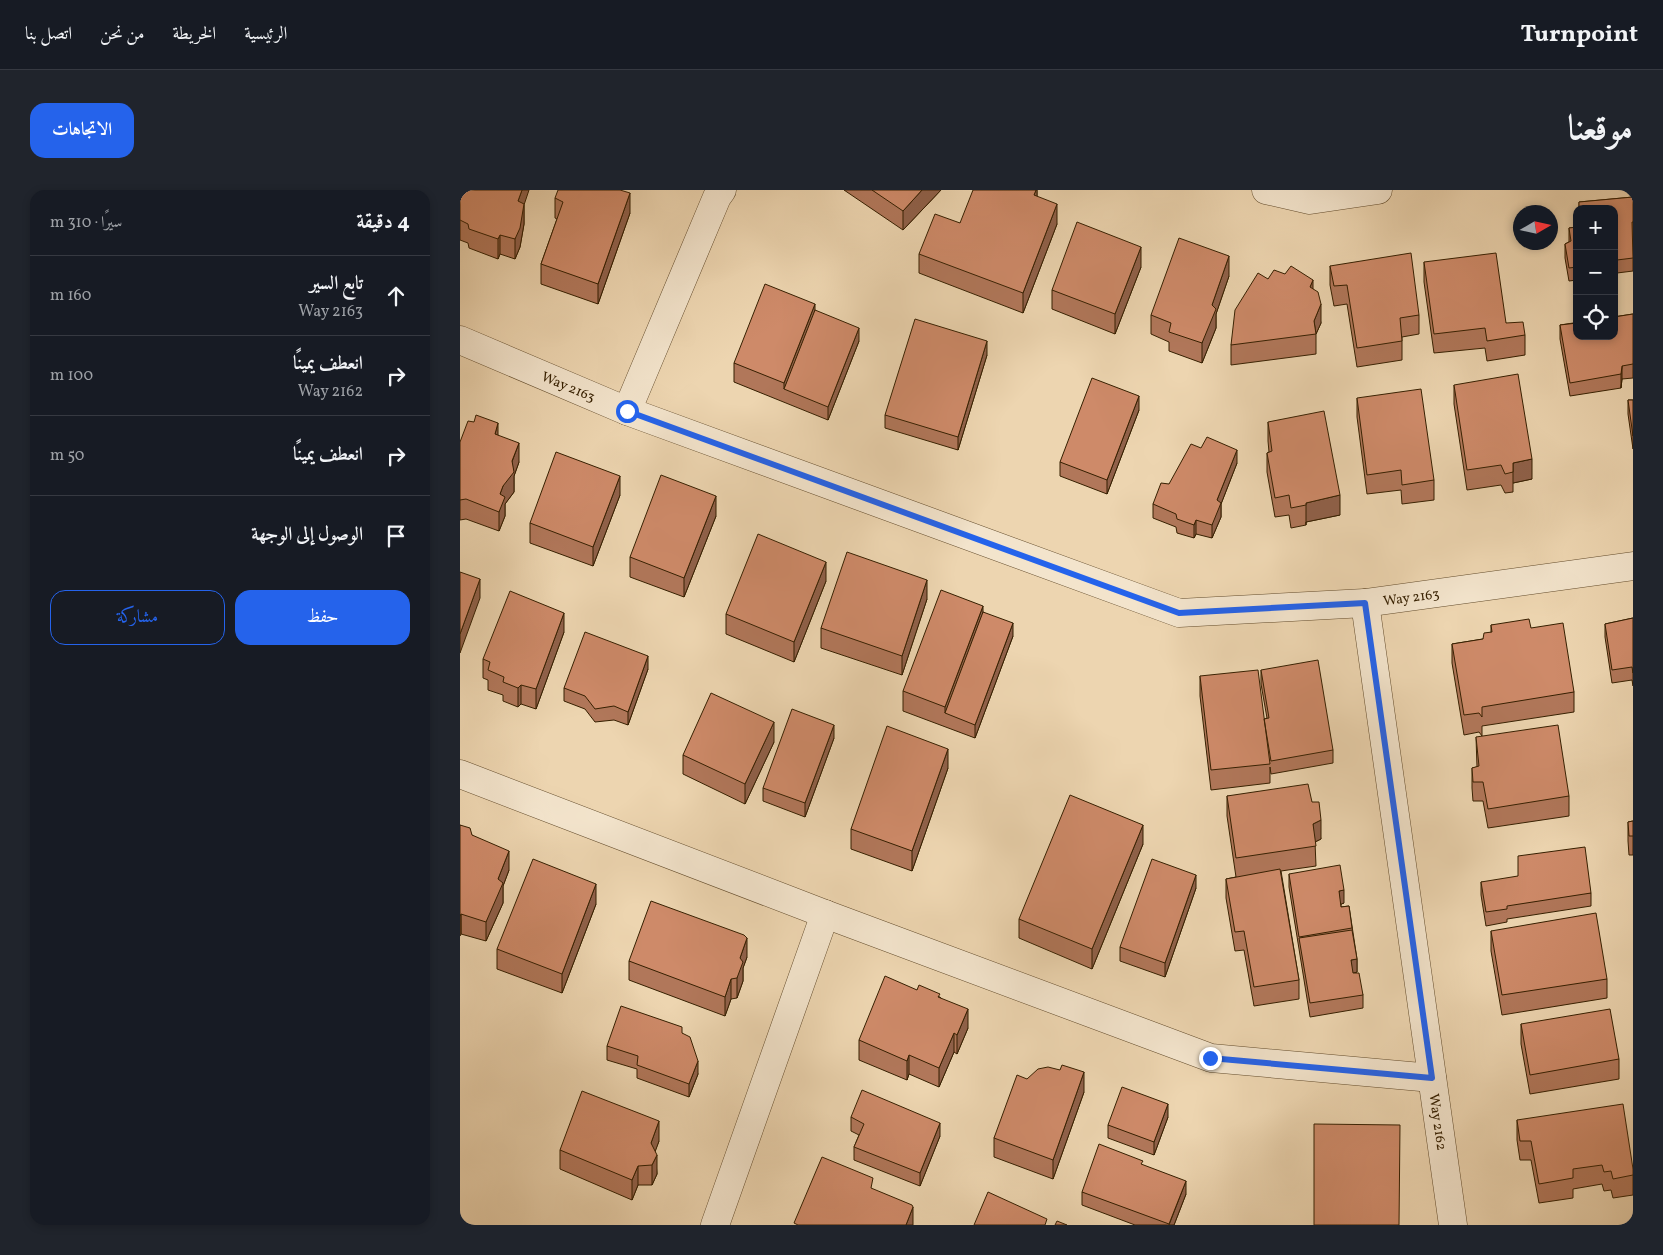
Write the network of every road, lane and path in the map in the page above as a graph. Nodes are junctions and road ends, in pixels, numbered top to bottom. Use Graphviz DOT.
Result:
graph roads {
  1 [pos="722,190"];
  2 [pos="1266,190"];
  3 [pos="1378,190"];
  4 [pos="1309,195"];
  5 [pos="460,340"];
  6 [pos="627,411"];
  7 [pos="1633,566"];
  8 [pos="1365,603"];
  9 [pos="460,774"];
  10 [pos="825,914"];
  11 [pos="1432,1078"];
  12 [pos="715,1225"];
  13 [pos="1453,1225"];
  1 -- 6 [label="street"];
  2 -- 4 [label="street"];
  3 -- 4 [label="street"];
  5 -- 6 [label="street, Way 2163"];
  6 -- 8 [label="street, Way 2163"];
  7 -- 8 [label="street, Way 2163"];
  8 -- 11 [label="street, Way 2162"];
  9 -- 10 [label="street"];
  10 -- 11 [label="street"];
  10 -- 12 [label="street"];
  11 -- 13 [label="street, Way 2162"];
}
